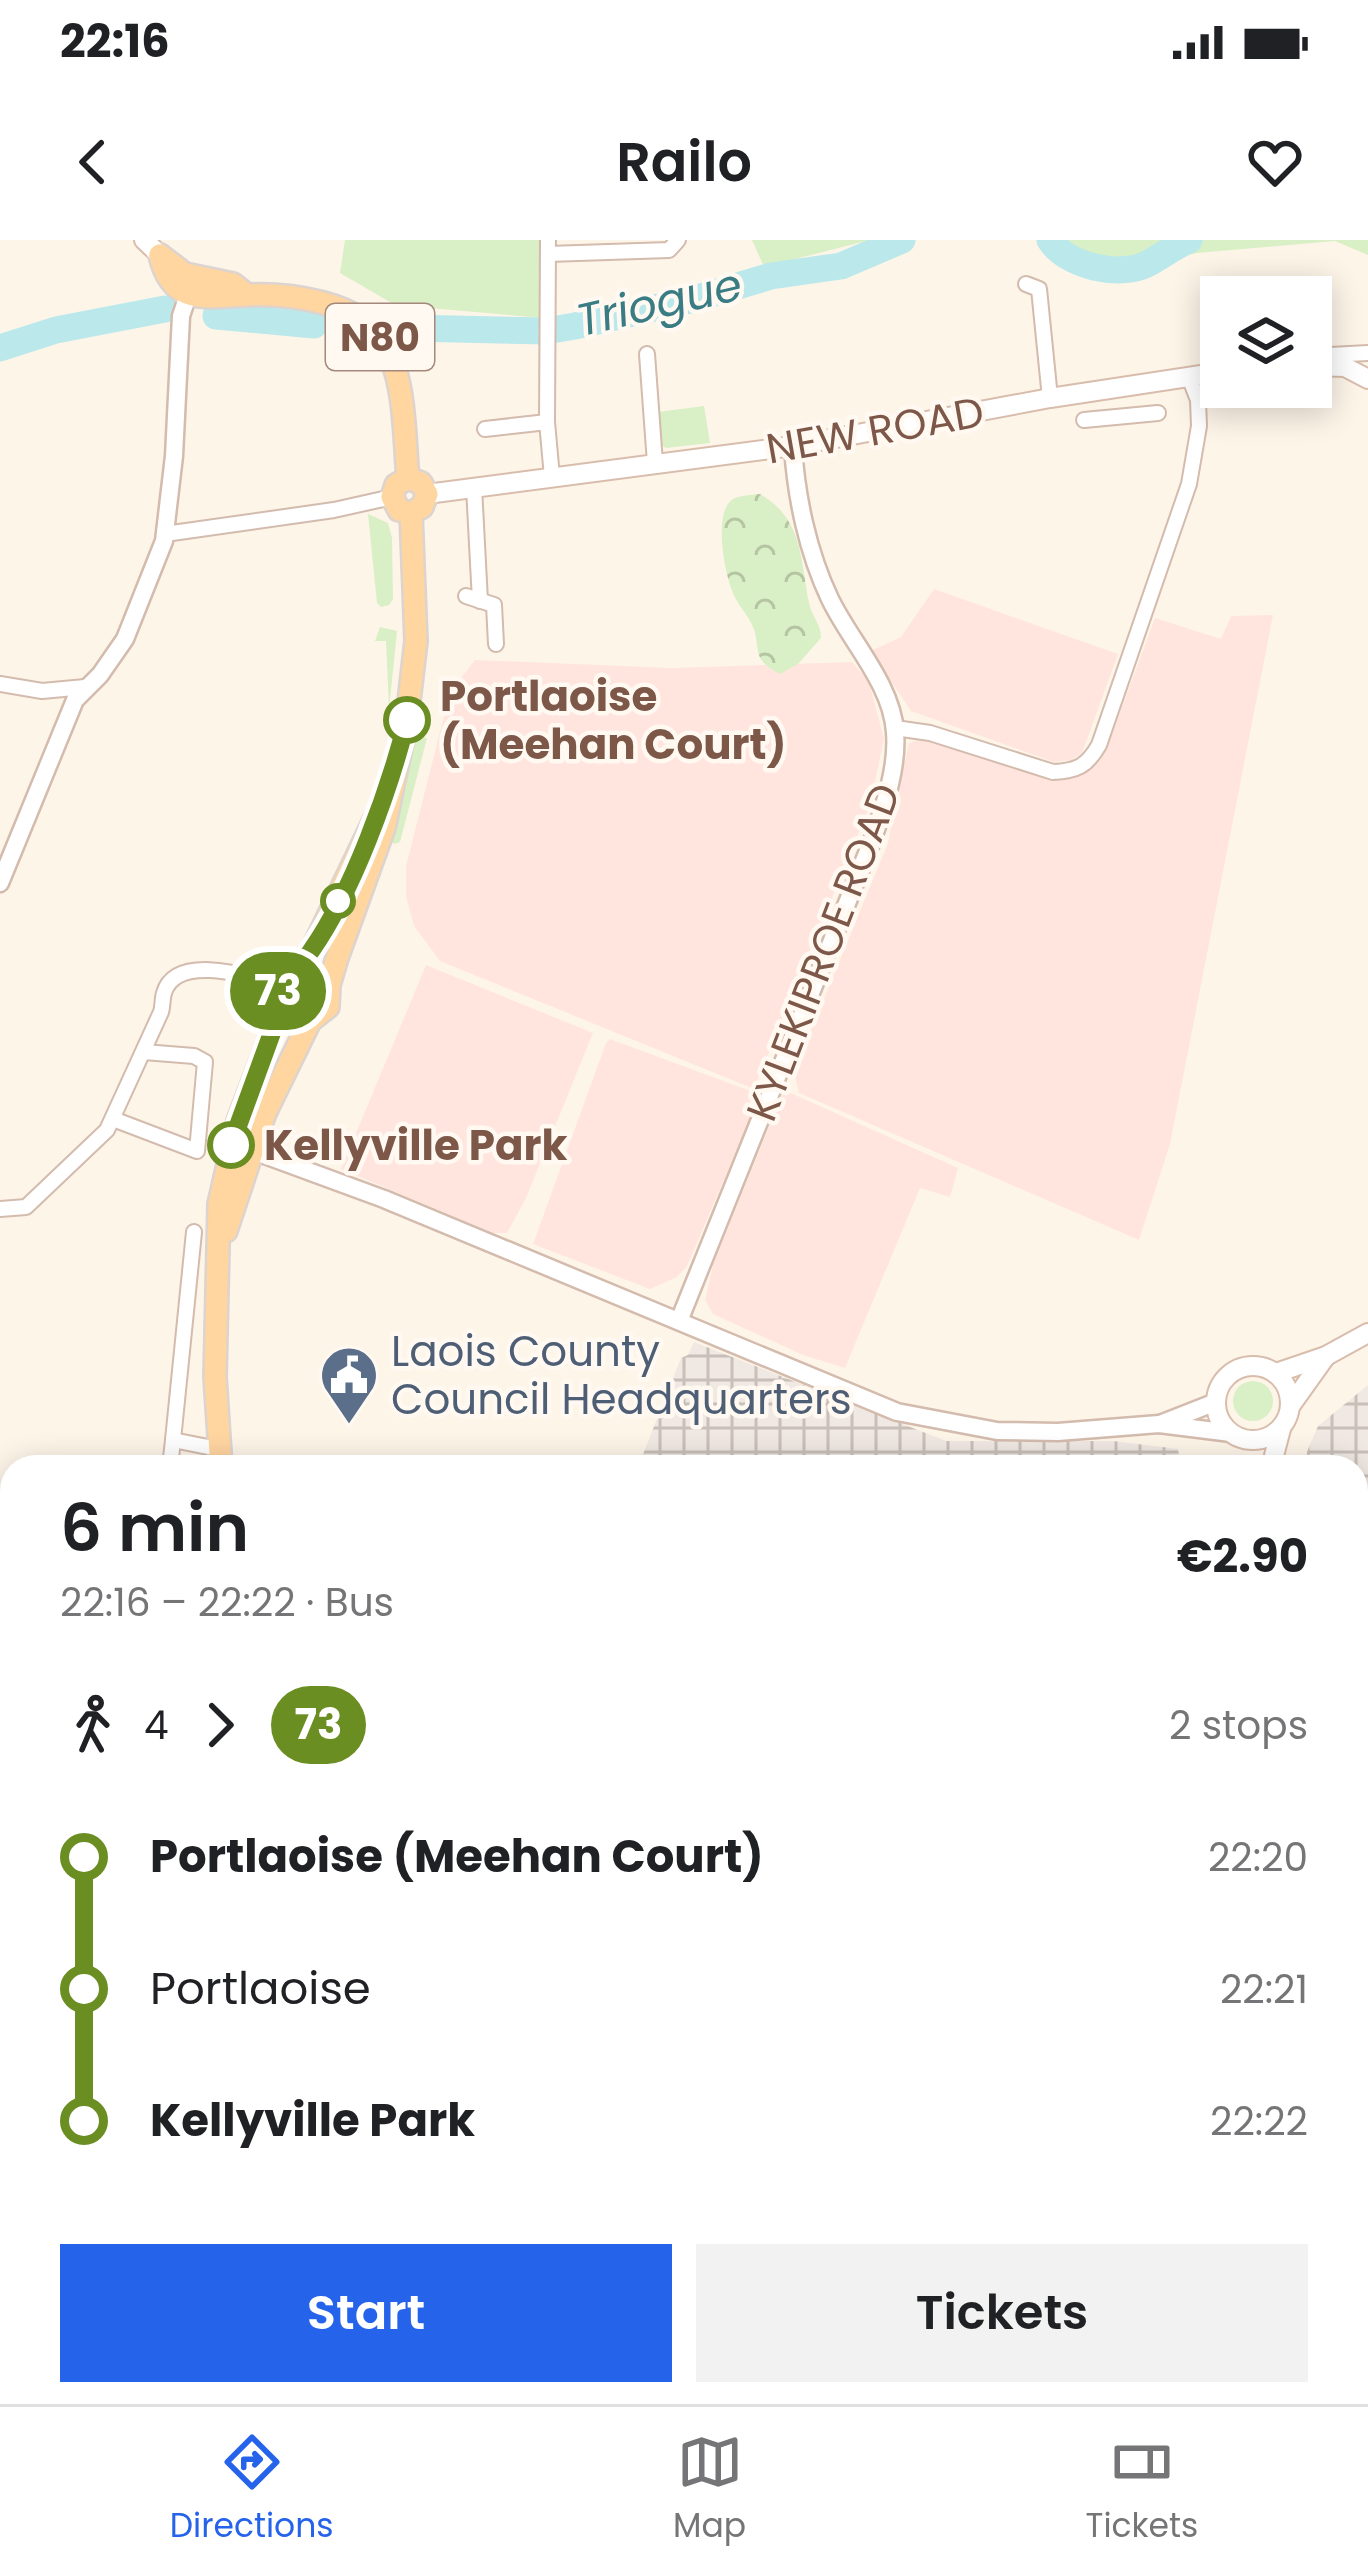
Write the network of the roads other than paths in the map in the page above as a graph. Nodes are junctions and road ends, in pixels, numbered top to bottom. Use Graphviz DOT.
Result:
graph roads {
  1 [pos="678,240"];
  2 [pos="157,245"];
  3 [pos="548,247"];
  4 [pos="1026,284"];
  5 [pos="247,295"];
  6 [pos="184,305"];
  7 [pos="1368,353"];
  8 [pos="646,354"];
  9 [pos="1332,355"];
  10 [pos="1332,367"];
  11 [pos="1200,375"];
  12 [pos="1189,377"];
  13 [pos="1368,379"];
  14 [pos="1102,390"];
  15 [pos="1050,398"];
  16 [pos="1157,413"];
  17 [pos="1113,418"];
  18 [pos="1084,420"];
  19 [pos="547,422"];
  20 [pos="485,429"];
  21 [pos="793,446"];
  22 [pos="655,463"];
  23 [pos="552,477"];
  24 [pos="408,478"];
  25 [pos="474,487"];
  26 [pos="427,494"];
  27 [pos="392,497"];
  28 [pos="411,513"];
  29 [pos="165,534"];
  30 [pos="496,644"];
  31 [pos="0,685"];
  32 [pos="85,687"];
  33 [pos="895,728"];
  34 [pos="391,785"];
  35 [pos="0,883"];
  36 [pos="298,968"];
  37 [pos="280,984"];
  38 [pos="329,985"];
  39 [pos="281,1008"];
  40 [pos="310,1021"];
  41 [pos="144,1052"];
  42 [pos="113,1119"];
  43 [pos="251,1150"];
  44 [pos="0,1209"];
  45 [pos="194,1232"];
  46 [pos="220,1253"];
  47 [pos="679,1321"];
  48 [pos="1368,1333"];
  49 [pos="1326,1356"];
  50 [pos="1276,1373"];
  51 [pos="216,1398"];
  52 [pos="1216,1402"];
  53 [pos="1291,1405"];
  54 [pos="1159,1424"];
  55 [pos="1281,1429"];
  56 [pos="1239,1437"];
  57 [pos="173,1441"];
  58 [pos="171,1455"];
  59 [pos="202,1455"];
  60 [pos="206,1455"];
  61 [pos="219,1455"];
  62 [pos="1256,1455"];
  63 [pos="1272,1455"];
  1 -- 3 [label="street"];
  2 -- 5 [label="main road, N80"];
  2 -- 6 [label="main road, N80"];
  3 -- 19 [label="street"];
  4 -- 15 [label="street"];
  5 -- 6 [label="main road, N80"];
  5 -- 24 [label="main road, N80"];
  6 -- 29 [label="street"];
  7 -- 9 [label="street"];
  8 -- 22 [label="street"];
  10 -- 13 [label="main road"];
  11 -- 12 [label="main road, NEW ROAD"];
  12 -- 14 [label="main road, NEW ROAD"];
  12 -- 33 [label="street"];
  14 -- 15 [label="main road, NEW ROAD"];
  14 -- 17 [label="street"];
  15 -- 21 [label="main road, NEW ROAD"];
  16 -- 17 [label="street"];
  17 -- 18 [label="street"];
  19 -- 20 [label="street"];
  19 -- 23 [label="street"];
  21 -- 22 [label="main road, NEW ROAD"];
  21 -- 33 [label="street, KYLEKIPROE ROAD"];
  22 -- 23 [label="main road, NEW ROAD"];
  23 -- 25 [label="main road, NEW ROAD"];
  24 -- 26 [label="main road"];
  24 -- 27 [label="main road"];
  25 -- 26 [label="main road, NEW ROAD"];
  25 -- 30 [label="street"];
  26 -- 28 [label="main road"];
  27 -- 28 [label="main road"];
  27 -- 29 [label="street"];
  28 -- 34 [label="main road"];
  29 -- 32 [label="street"];
  31 -- 32 [label="street"];
  32 -- 35 [label="street"];
  33 -- 47 [label="street, KYLEKIPROE ROAD"];
  34 -- 36 [label="main road"];
  34 -- 38 [label="main road"];
  36 -- 37 [label="main road"];
  36 -- 38 [label="main road"];
  37 -- 39 [label="main road"];
  37 -- 41 [label="street"];
  38 -- 40 [label="main road"];
  39 -- 40 [label="main road"];
  39 -- 46 [label="main road"];
  40 -- 43 [label="main road"];
  41 -- 42 [label="street"];
  41 -- 42 [label="street"];
  42 -- 44 [label="street"];
  43 -- 46 [label="main road"];
  43 -- 47 [label="street"];
  45 -- 57 [label="street"];
  46 -- 51 [label="main road"];
  47 -- 54 [label="street"];
  48 -- 49 [label="main road"];
  49 -- 50 [label="main road"];
  49 -- 53 [label="main road"];
  50 -- 52 [label="main road"];
  50 -- 53 [label="main road"];
  51 -- 60 [label="main road"];
  51 -- 61 [label="main road"];
  52 -- 54 [label="street"];
  52 -- 56 [label="main road"];
  53 -- 55 [label="main road"];
  54 -- 56 [label="street"];
  55 -- 56 [label="main road"];
  55 -- 63 [label="main road"];
  56 -- 62 [label="main road"];
  57 -- 58 [label="street"];
  57 -- 59 [label="street"];
}
